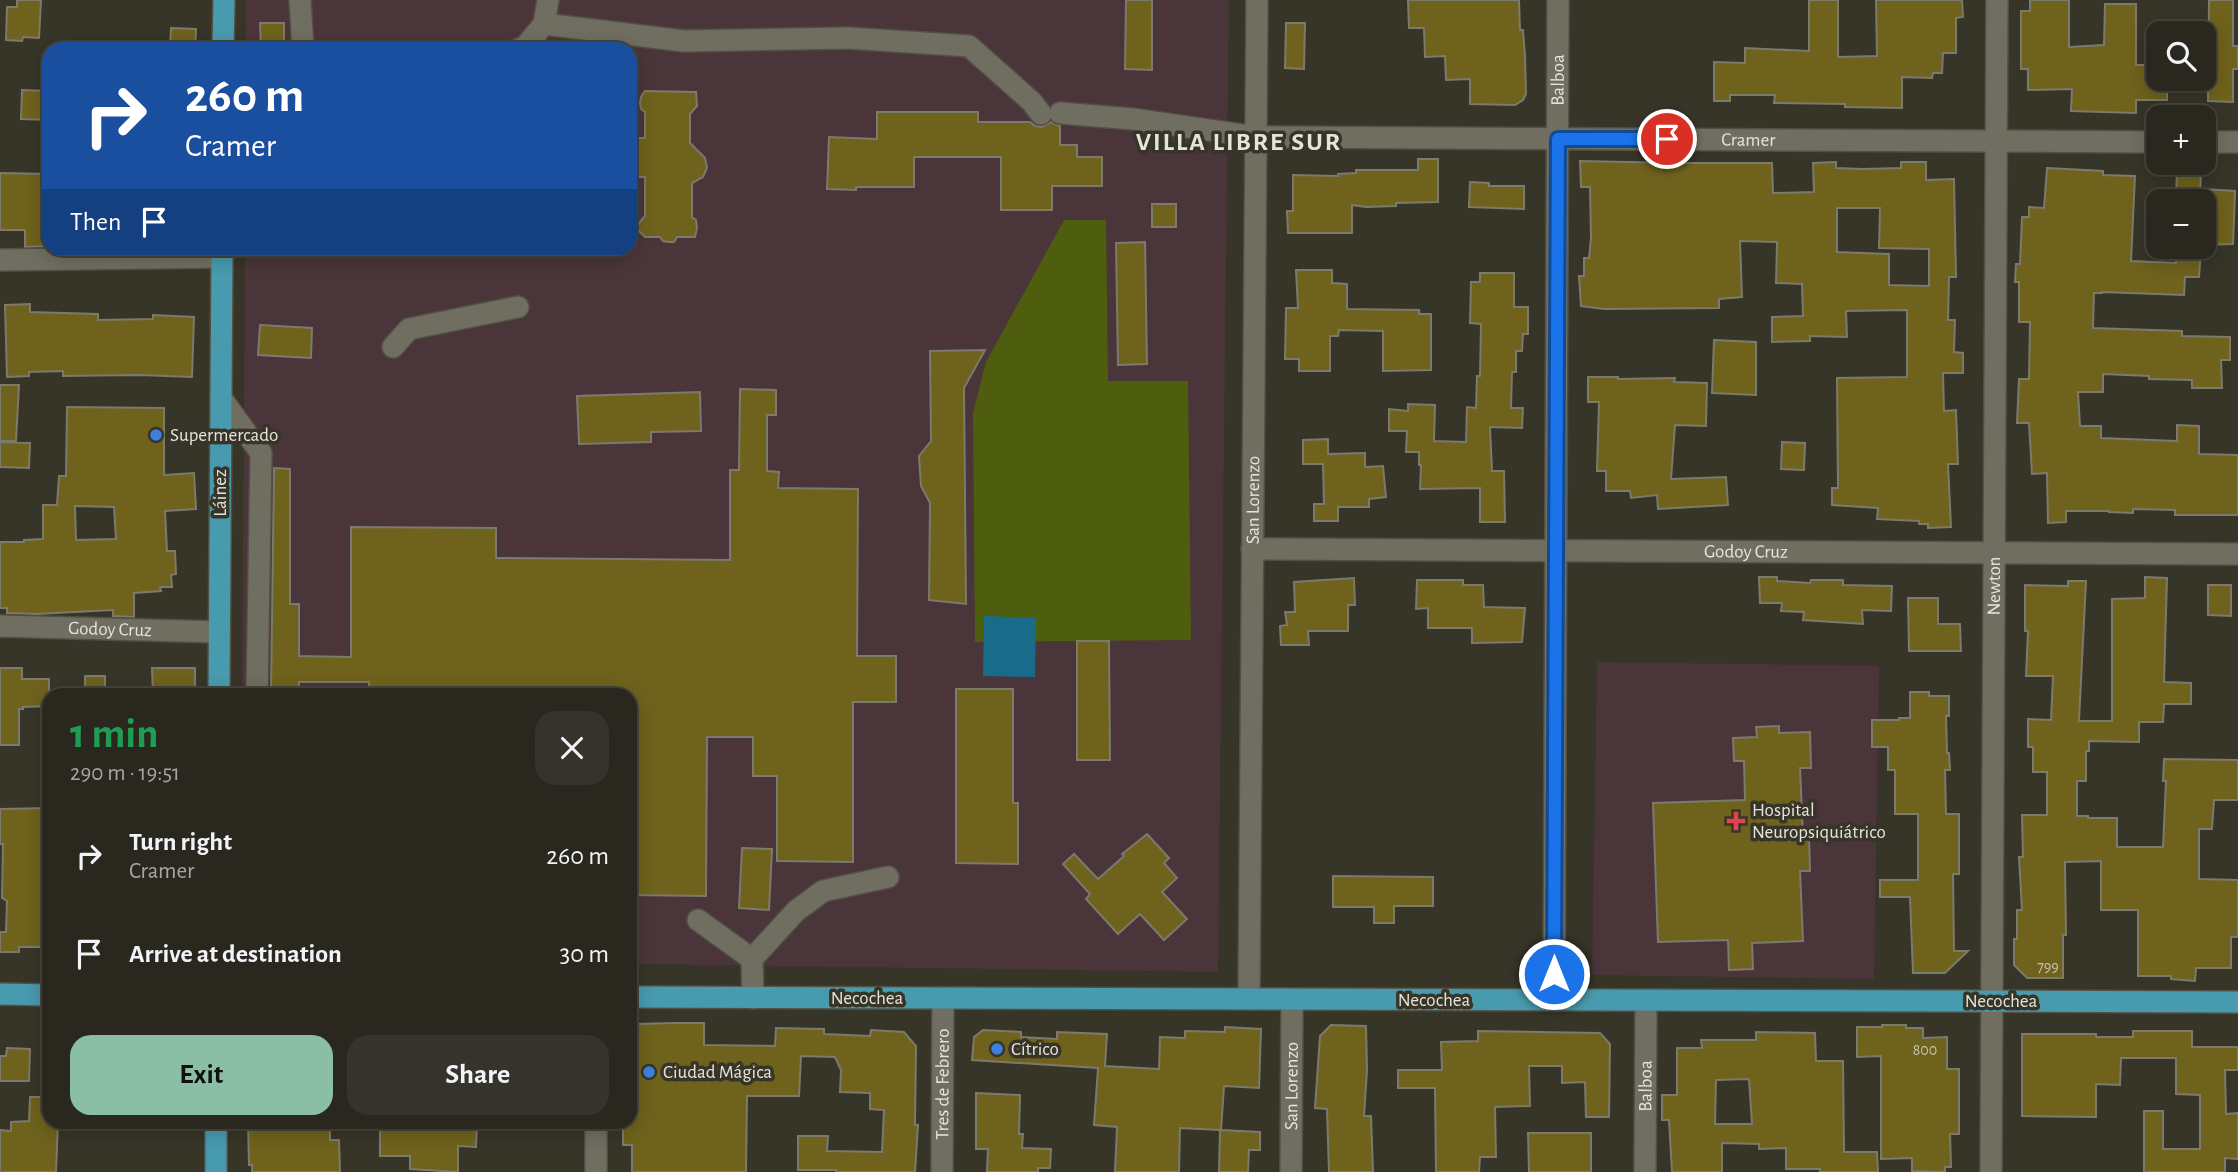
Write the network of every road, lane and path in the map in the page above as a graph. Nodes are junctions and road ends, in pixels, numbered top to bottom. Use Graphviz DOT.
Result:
graph roads {
  1 [pos="223,0"];
  2 [pos="300,0"];
  3 [pos="548,0"];
  4 [pos="1257,0"];
  5 [pos="1558,0"];
  6 [pos="1997,0"];
  7 [pos="544,24"];
  8 [pos="223,42"];
  9 [pos="303,42"];
  10 [pos="529,42"];
  11 [pos="1256,137"];
  12 [pos="1558,139"];
  13 [pos="1996,141"];
  14 [pos="2146,142"];
  15 [pos="2216,142"];
  16 [pos="2238,142"];
  17 [pos="127,256"];
  18 [pos="222,256"];
  19 [pos="0,260"];
  20 [pos="518,307"];
  21 [pos="393,347"];
  22 [pos="221,398"];
  23 [pos="1252,549"];
  24 [pos="1556,551"];
  25 [pos="1994,552"];
  26 [pos="2238,554"];
  27 [pos="0,626"];
  28 [pos="219,632"];
  29 [pos="219,688"];
  30 [pos="257,688"];
  31 [pos="888,877"];
  32 [pos="698,920"];
  33 [pos="752,959"];
  34 [pos="0,994"];
  35 [pos="42,995"];
  36 [pos="637,997"];
  37 [pos="753,998"];
  38 [pos="943,999"];
  39 [pos="1249,999"];
  40 [pos="1292,1000"];
  41 [pos="1554,1000"];
  42 [pos="1646,1000"];
  43 [pos="1992,1001"];
  44 [pos="2238,1002"];
  45 [pos="216,1129"];
  46 [pos="596,1129"];
  47 [pos="216,1172"];
  48 [pos="596,1172"];
  49 [pos="942,1172"];
  50 [pos="1291,1172"];
  51 [pos="1645,1172"];
  52 [pos="1991,1172"];
  1 -- 8 [label="main road"];
  2 -- 9 [label="street"];
  3 -- 7 [label="street"];
  4 -- 11 [label="street, San Lorenzo"];
  5 -- 12 [label="street, Balboa"];
  6 -- 13 [label="street, Newton"];
  7 -- 10 [label="street"];
  7 -- 11 [label="street, Cramer"];
  11 -- 12 [label="street, Cramer"];
  11 -- 23 [label="street, San Lorenzo"];
  12 -- 13 [label="street, Cramer"];
  12 -- 24 [label="street, Balboa"];
  13 -- 14 [label="street, Cramer"];
  13 -- 25 [label="street, Newton"];
  15 -- 16 [label="street"];
  17 -- 19 [label="street"];
  18 -- 22 [label="main road, Láinez"];
  20 -- 21 [label="street"];
  22 -- 28 [label="main road, Láinez"];
  22 -- 30 [label="street"];
  23 -- 24 [label="street, Godoy Cruz"];
  23 -- 39 [label="street, San Lorenzo"];
  24 -- 25 [label="street, Godoy Cruz"];
  24 -- 41 [label="street, Balboa"];
  25 -- 26 [label="street, Godoy Cruz"];
  25 -- 43 [label="street, Newton"];
  27 -- 28 [label="street, Godoy Cruz"];
  28 -- 29 [label="main road, Láinez"];
  31 -- 33 [label="street"];
  32 -- 33 [label="street"];
  33 -- 37 [label="street"];
  34 -- 35 [label="main road"];
  36 -- 37 [label="main road, Necochea"];
  37 -- 38 [label="main road, Necochea"];
  38 -- 39 [label="main road, Necochea"];
  38 -- 49 [label="street, Tres de Febrero"];
  39 -- 40 [label="main road, Necochea"];
  40 -- 41 [label="main road, Necochea"];
  40 -- 50 [label="street, San Lorenzo"];
  41 -- 42 [label="main road, Necochea"];
  42 -- 43 [label="main road, Necochea"];
  42 -- 51 [label="street, Balboa"];
  43 -- 44 [label="main road, Necochea"];
  43 -- 52 [label="street, Newton"];
  45 -- 47 [label="main road"];
  46 -- 48 [label="street"];
}
